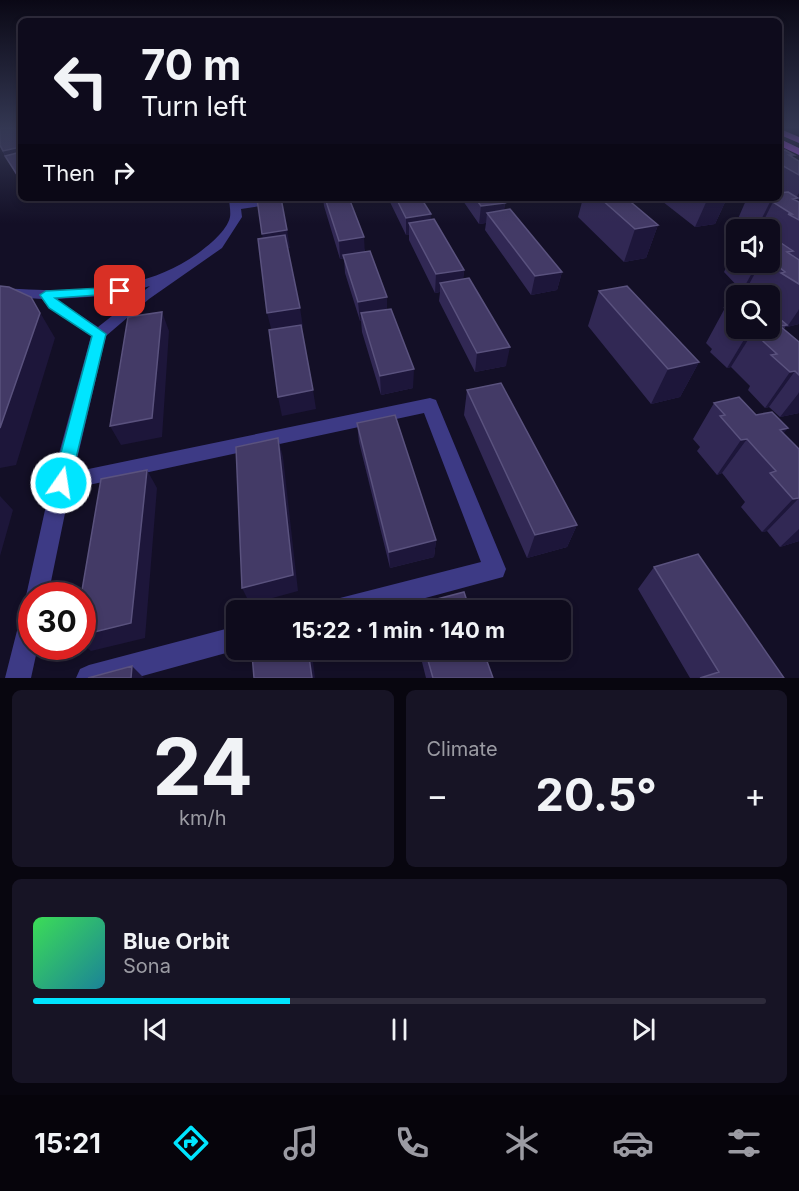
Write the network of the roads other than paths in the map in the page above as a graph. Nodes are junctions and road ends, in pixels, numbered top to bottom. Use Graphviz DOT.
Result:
graph roads {
  1 [pos="235,202"];
  2 [pos="180,272"];
  3 [pos="0,292"];
  4 [pos="46,295"];
  5 [pos="99,334"];
  6 [pos="61,483"];
  7 [pos="40,582"];
  8 [pos="378,600"];
  9 [pos="226,641"];
  10 [pos="22,660"];
  11 [pos="18,678"];
  12 [pos="89,678"];
  1 -- 2 [label="street"];
  2 -- 4 [label="street"];
  2 -- 5 [label="street"];
  3 -- 4 [label="street"];
  4 -- 5 [label="street"];
  5 -- 6 [label="street"];
  6 -- 7 [label="street"];
  6 -- 8 [label="street"];
  9 -- 12 [label="street"];
  10 -- 11 [label="street"];
}
